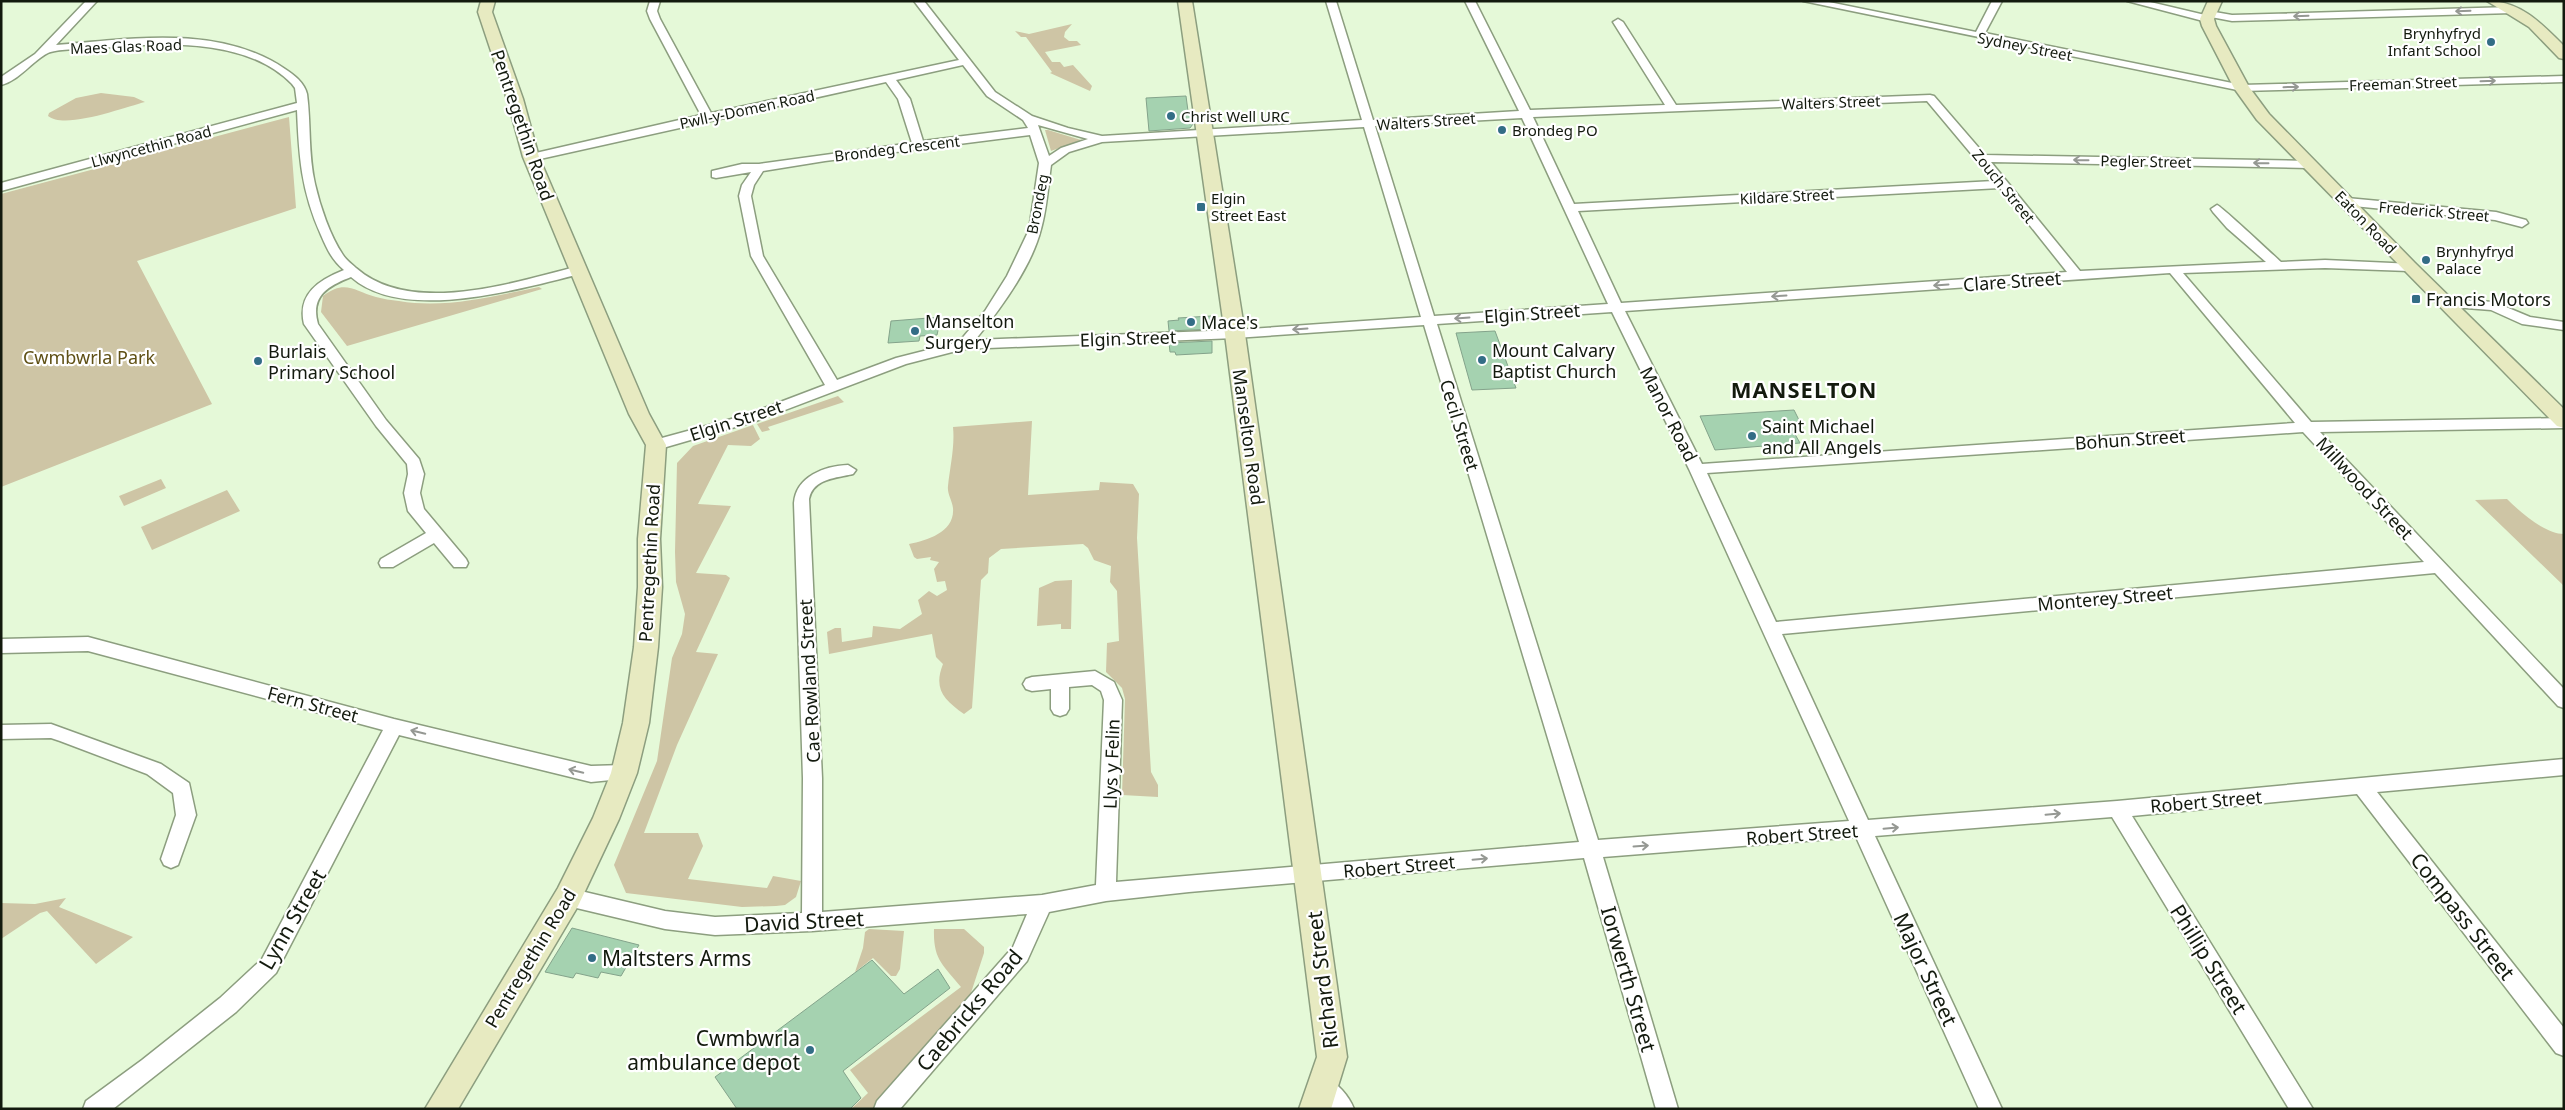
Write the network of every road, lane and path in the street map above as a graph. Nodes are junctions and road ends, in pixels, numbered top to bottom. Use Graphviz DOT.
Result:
graph roads {
  1 [pos="92,1"];
  2 [pos="488,1"];
  3 [pos="655,1"];
  4 [pos="919,1"];
  5 [pos="1185,1"];
  6 [pos="1331,1"];
  7 [pos="1470,1"];
  8 [pos="1808,1"];
  9 [pos="1997,1"];
  10 [pos="2132,1"];
  11 [pos="2494,1"];
  12 [pos="1832,4"];
  13 [pos="2512,10"];
  14 [pos="2210,12"];
  15 [pos="1618,22"];
  16 [pos="1980,36"];
  17 [pos="48,49"];
  18 [pos="2564,55"];
  19 [pos="964,62"];
  20 [pos="889,78"];
  21 [pos="2564,78"];
  22 [pos="1,82"];
  23 [pos="2242,88"];
  24 [pos="1930,98"];
  25 [pos="301,105"];
  26 [pos="1672,108"];
  27 [pos="1526,114"];
  28 [pos="706,116"];
  29 [pos="1028,118"];
  30 [pos="1367,125"];
  31 [pos="1035,131"];
  32 [pos="1204,132"];
  33 [pos="1102,139"];
  34 [pos="918,145"];
  35 [pos="531,157"];
  36 [pos="1982,158"];
  37 [pos="1045,163"];
  38 [pos="2310,164"];
  39 [pos="759,168"];
  40 [pos="716,174"];
  41 [pos="2003,184"];
  42 [pos="1,187"];
  43 [pos="2347,202"];
  44 [pos="1571,208"];
  45 [pos="2217,209"];
  46 [pos="2522,223"];
  47 [pos="2277,265"];
  48 [pos="2409,267"];
  49 [pos="2172,269"];
  50 [pos="579,270"];
  51 [pos="351,272"];
  52 [pos="2077,276"];
  53 [pos="2445,303"];
  54 [pos="1616,307"];
  55 [pos="1428,321"];
  56 [pos="2564,326"];
  57 [pos="1235,334"];
  58 [pos="964,345"];
  59 [pos="834,387"];
  60 [pos="2564,422"];
  61 [pos="2307,427"];
  62 [pos="656,445"];
  63 [pos="1697,469"];
  64 [pos="848,470"];
  65 [pos="436,535"];
  66 [pos="388,563"];
  67 [pos="460,563"];
  68 [pos="2440,567"];
  69 [pos="1770,629"];
  70 [pos="1,646"];
  71 [pos="1060,682"];
  72 [pos="1032,684"];
  73 [pos="2564,700"];
  74 [pos="1060,709"];
  75 [pos="394,726"];
  76 [pos="1,732"];
  77 [pos="2564,766"];
  78 [pos="624,772"];
  79 [pos="2362,787"];
  80 [pos="2116,809"];
  81 [pos="1862,830"];
  82 [pos="1592,849"];
  83 [pos="172,859"];
  84 [pos="1309,873"];
  85 [pos="1106,892"];
  86 [pos="568,897"];
  87 [pos="1042,904"];
  88 [pos="812,922"];
  89 [pos="2564,1046"];
  90 [pos="1328,1102"];
  91 [pos="94,1109"];
  92 [pos="440,1109"];
  93 [pos="884,1109"];
  94 [pos="1667,1109"];
  95 [pos="1991,1109"];
  96 [pos="2302,1109"];
  1 -- 17 [label="street"];
  2 -- 35 [label="street, Pentregethin Road"];
  3 -- 28 [label="street"];
  4 -- 19 [label="street, Brondeg"];
  5 -- 32 [label="street, Manselton Road"];
  6 -- 30 [label="street, Cecil Street"];
  7 -- 27 [label="street, Manor Road"];
  8 -- 12 [label="street, Sydney Street"];
  9 -- 16 [label="street"];
  10 -- 14 [label="street"];
  11 -- 13 [label="street"];
  12 -- 16 [label="street, Sydney Street"];
  13 -- 14 [label="street, one-way"];
  13 -- 18 [label="street"];
  14 -- 23 [label="street, Eaton Road"];
  15 -- 26 [label="street"];
  16 -- 23 [label="street, Sydney Street"];
  17 -- 22 [label="street"];
  17 -- 25 [label="street, Maes Glas Road"];
  19 -- 20 [label="street, Pwll-y-Domen Road"];
  19 -- 29 [label="street, Brondeg"];
  20 -- 28 [label="street, Pwll-y-Domen Road"];
  20 -- 34 [label="street"];
  23 -- 21 [label="street, Freeman Street, one-way"];
  23 -- 38 [label="street, Eaton Road"];
  24 -- 26 [label="street, Walters Street"];
  24 -- 36 [label="street, Zouch Street"];
  25 -- 42 [label="street, Llwyncethin Road"];
  25 -- 51 [label="street, Maes Glas Road"];
  26 -- 27 [label="street, Walters Street"];
  27 -- 30 [label="street, Walters Street"];
  27 -- 44 [label="street, Manor Road"];
  28 -- 35 [label="street, Pwll-y-Domen Road"];
  29 -- 31 [label="street, Brondeg"];
  29 -- 33 [label="street, Walters Street"];
  30 -- 32 [label="street, Walters Street"];
  30 -- 55 [label="street, Cecil Street"];
  31 -- 34 [label="street, Brondeg Crescent"];
  31 -- 37 [label="street, Brondeg"];
  32 -- 33 [label="street, Walters Street"];
  32 -- 57 [label="street, Manselton Road"];
  33 -- 37 [label="street, Walters Street"];
  34 -- 39 [label="street, Brondeg Crescent"];
  35 -- 50 [label="street, Pentregethin Road"];
  38 -- 36 [label="street, Pegler Street, one-way"];
  36 -- 41 [label="street, Zouch Street"];
  37 -- 58 [label="street, Brondeg"];
  38 -- 43 [label="street, Eaton Road"];
  39 -- 40 [label="street, Brondeg Crescent"];
  39 -- 59 [label="street"];
  41 -- 44 [label="street, Kildare Street"];
  41 -- 52 [label="street, Zouch Street"];
  43 -- 46 [label="street, Frederick Street"];
  43 -- 48 [label="street, Eaton Road"];
  44 -- 54 [label="street, Manor Road"];
  45 -- 47 [label="street"];
  47 -- 48 [label="street, Clare Street"];
  47 -- 49 [label="street, Clare Street"];
  48 -- 53 [label="street, Eaton Road"];
  49 -- 52 [label="street, Clare Street"];
  49 -- 61 [label="street, Millwood Street"];
  50 -- 51 [label="street, Maes Glas Road"];
  50 -- 62 [label="street, Pentregethin Road"];
  51 -- 65 [label="street"];
  52 -- 54 [label="street, Clare Street, one-way"];
  53 -- 56 [label="street"];
  53 -- 60 [label="street, Eaton Road"];
  54 -- 55 [label="street, Elgin Street, one-way"];
  54 -- 63 [label="street, Manor Road"];
  55 -- 57 [label="street, Elgin Street, one-way"];
  55 -- 82 [label="street, Cecil Street"];
  57 -- 58 [label="street, Elgin Street"];
  57 -- 84 [label="street, Manselton Road"];
  58 -- 59 [label="street, Elgin Street"];
  59 -- 62 [label="street, Elgin Street"];
  60 -- 61 [label="street, Bohun Street"];
  61 -- 63 [label="street, Bohun Street"];
  61 -- 68 [label="street, Millwood Street"];
  62 -- 78 [label="street, Pentregethin Road"];
  63 -- 69 [label="street, Manor Road"];
  64 -- 88 [label="street, Cae Rowland Street"];
  65 -- 66 [label="street"];
  65 -- 67 [label="street"];
  68 -- 69 [label="street, Monterey Street"];
  68 -- 73 [label="street, Millwood Street"];
  69 -- 81 [label="street, Manor Road"];
  70 -- 75 [label="street, Fern Street"];
  71 -- 72 [label="street, Llys y Felin"];
  71 -- 74 [label="street"];
  71 -- 85 [label="street, Llys y Felin"];
  78 -- 75 [label="street, Fern Street, one-way"];
  75 -- 91 [label="street, Lynn Street"];
  76 -- 83 [label="street"];
  77 -- 79 [label="street, Robert Street"];
  78 -- 86 [label="street, Pentregethin Road"];
  79 -- 80 [label="street, Robert Street"];
  79 -- 89 [label="street, Compass Street"];
  81 -- 80 [label="street, Robert Street, one-way"];
  80 -- 96 [label="street, Phillip Street"];
  82 -- 81 [label="street, Robert Street, one-way"];
  81 -- 95 [label="street, Major Street"];
  84 -- 82 [label="street, Robert Street, one-way"];
  82 -- 94 [label="street, Iorwerth Street"];
  84 -- 85 [label="street, Robert Street"];
  84 -- 90 [label="street, Richard Street"];
  85 -- 87 [label="street, Robert Street"];
  86 -- 88 [label="street, David Street"];
  86 -- 92 [label="street, Pentregethin Road"];
  87 -- 88 [label="street, David Street"];
  87 -- 93 [label="street, Caebricks Road"];
}
